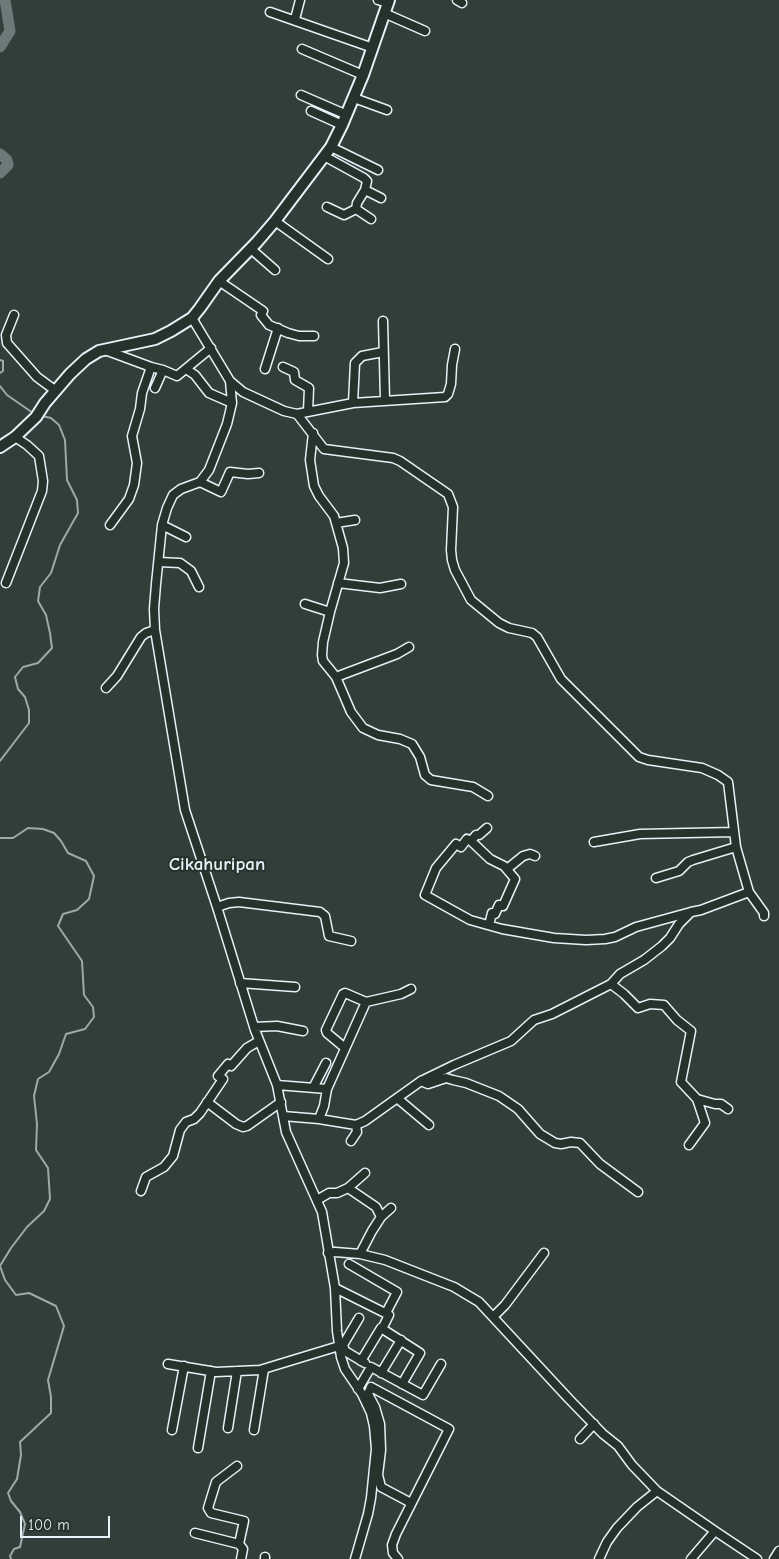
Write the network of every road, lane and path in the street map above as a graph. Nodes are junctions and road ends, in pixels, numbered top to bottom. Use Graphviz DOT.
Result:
graph roads {
  1 [pos="300,0"];
  2 [pos="385,4"];
  3 [pos="270,12"];
  4 [pos="295,19"];
  5 [pos="425,31"];
  6 [pos="373,48"];
  7 [pos="302,49"];
  8 [pos="363,75"];
  9 [pos="301,95"];
  10 [pos="354,98"];
  11 [pos="387,110"];
  12 [pos="311,112"];
  13 [pos="347,115"];
  14 [pos="342,125"];
  15 [pos="331,147"];
  16 [pos="324,156"];
  17 [pos="378,170"];
  18 [pos="365,190"];
  19 [pos="380,198"];
  20 [pos="327,207"];
  21 [pos="356,209"];
  22 [pos="371,219"];
  23 [pos="275,221"];
  24 [pos="251,249"];
  25 [pos="328,259"];
  26 [pos="274,270"];
  27 [pos="219,281"];
  28 [pos="14,315"];
  29 [pos="192,318"];
  30 [pos="383,322"];
  31 [pos="278,328"];
  32 [pos="314,336"];
  33 [pos="211,348"];
  34 [pos="455,349"];
  35 [pos="105,350"];
  36 [pos="383,352"];
  37 [pos="151,367"];
  38 [pos="283,367"];
  39 [pos="265,368"];
  40 [pos="186,369"];
  41 [pos="164,370"];
  42 [pos="230,381"];
  43 [pos="155,388"];
  44 [pos="56,391"];
  45 [pos="386,400"];
  46 [pos="232,403"];
  47 [pos="354,403"];
  48 [pos="308,412"];
  49 [pos="297,414"];
  50 [pos="313,434"];
  51 [pos="15,437"];
  52 [pos="0,446"];
  53 [pos="259,473"];
  54 [pos="196,484"];
  55 [pos="355,520"];
  56 [pos="336,523"];
  57 [pos="162,525"];
  58 [pos="110,526"];
  59 [pos="186,538"];
  60 [pos="159,562"];
  61 [pos="6,582"];
  62 [pos="338,583"];
  63 [pos="401,584"];
  64 [pos="199,588"];
  65 [pos="305,604"];
  66 [pos="330,612"];
  67 [pos="155,630"];
  68 [pos="409,647"];
  69 [pos="336,677"];
  70 [pos="106,688"];
  71 [pos="488,796"];
  72 [pos="487,828"];
  73 [pos="734,832"];
  74 [pos="471,840"];
  75 [pos="594,842"];
  76 [pos="736,847"];
  77 [pos="535,856"];
  78 [pos="507,869"];
  79 [pos="656,878"];
  80 [pos="748,892"];
  81 [pos="218,908"];
  82 [pos="691,912"];
  83 [pos="764,916"];
  84 [pos="489,925"];
  85 [pos="351,941"];
  86 [pos="240,983"];
  87 [pos="610,984"];
  88 [pos="294,988"];
  89 [pos="411,989"];
  90 [pos="366,1002"];
  91 [pos="254,1027"];
  92 [pos="303,1031"];
  93 [pos="259,1041"];
  94 [pos="345,1048"];
  95 [pos="326,1063"];
  96 [pos="421,1081"];
  97 [pos="277,1085"];
  98 [pos="313,1088"];
  99 [pos="327,1090"];
  100 [pos="397,1098"];
  101 [pos="697,1099"];
  102 [pos="207,1102"];
  103 [pos="281,1102"];
  104 [pos="728,1109"];
  105 [pos="283,1116"];
  106 [pos="319,1119"];
  107 [pos="356,1124"];
  108 [pos="429,1125"];
  109 [pos="351,1142"];
  110 [pos="689,1145"];
  111 [pos="364,1174"];
  112 [pos="348,1188"];
  113 [pos="141,1191"];
  114 [pos="638,1192"];
  115 [pos="317,1200"];
  116 [pos="391,1208"];
  117 [pos="381,1217"];
  118 [pos="544,1253"];
  119 [pos="328,1254"];
  120 [pos="360,1254"];
  121 [pos="349,1264"];
  122 [pos="335,1288"];
  123 [pos="386,1314"];
  124 [pos="493,1316"];
  125 [pos="359,1318"];
  126 [pos="384,1325"];
  127 [pos="401,1340"];
  128 [pos="339,1346"];
  129 [pos="361,1361"];
  130 [pos="168,1364"];
  131 [pos="440,1364"];
  132 [pos="184,1366"];
  133 [pos="371,1367"];
  134 [pos="264,1368"];
  135 [pos="211,1371"];
  136 [pos="237,1371"];
  137 [pos="382,1373"];
  138 [pos="402,1384"];
  139 [pos="358,1388"];
  140 [pos="365,1395"];
  141 [pos="594,1424"];
  142 [pos="228,1428"];
  143 [pos="172,1430"];
  144 [pos="254,1430"];
  145 [pos="580,1439"];
  146 [pos="198,1448"];
  147 [pos="237,1466"];
  148 [pos="657,1491"];
  149 [pos="411,1503"];
  150 [pos="715,1531"];
  151 [pos="194,1533"];
  152 [pos="239,1544"];
  153 [pos="779,1551"];
  154 [pos="241,1559"];
  155 [pos="355,1559"];
  156 [pos="398,1559"];
  157 [pos="599,1559"];
  158 [pos="691,1559"];
  159 [pos="757,1559"];
  160 [pos="774,1559"];
  1 -- 4 [label="street"];
  2 -- 5 [label="street"];
  2 -- 6 [label="main road"];
  3 -- 4 [label="street"];
  4 -- 6 [label="street"];
  6 -- 8 [label="main road"];
  7 -- 8 [label="street"];
  8 -- 10 [label="main road"];
  9 -- 13 [label="street"];
  10 -- 11 [label="street"];
  10 -- 13 [label="main road"];
  12 -- 14 [label="street"];
  13 -- 14 [label="main road"];
  14 -- 15 [label="main road"];
  15 -- 16 [label="main road"];
  15 -- 17 [label="street"];
  16 -- 18 [label="street"];
  16 -- 23 [label="main road"];
  18 -- 19 [label="street"];
  18 -- 21 [label="street"];
  20 -- 21 [label="street"];
  21 -- 22 [label="street"];
  23 -- 24 [label="main road"];
  23 -- 25 [label="street"];
  24 -- 26 [label="street"];
  24 -- 27 [label="main road"];
  27 -- 29 [label="main road"];
  27 -- 31 [label="street"];
  28 -- 44 [label="street"];
  29 -- 33 [label="street"];
  29 -- 35 [label="main road"];
  30 -- 36 [label="street"];
  31 -- 32 [label="street"];
  31 -- 39 [label="street"];
  33 -- 40 [label="street"];
  33 -- 42 [label="street"];
  34 -- 45 [label="street"];
  35 -- 37 [label="street"];
  35 -- 44 [label="main road"];
  36 -- 45 [label="street"];
  36 -- 47 [label="street"];
  37 -- 41 [label="street"];
  37 -- 58 [label="street"];
  38 -- 48 [label="street"];
  40 -- 41 [label="street"];
  40 -- 46 [label="street"];
  41 -- 43 [label="street"];
  42 -- 46 [label="street"];
  42 -- 49 [label="street"];
  44 -- 51 [label="main road"];
  45 -- 47 [label="street"];
  46 -- 54 [label="street"];
  47 -- 48 [label="street"];
  48 -- 49 [label="street"];
  49 -- 50 [label="street"];
  50 -- 56 [label="street"];
  50 -- 73 [label="street"];
  51 -- 52 [label="main road"];
  51 -- 61 [label="street"];
  53 -- 54 [label="street"];
  54 -- 57 [label="street"];
  55 -- 56 [label="street"];
  56 -- 62 [label="street"];
  57 -- 59 [label="street"];
  57 -- 60 [label="street"];
  60 -- 64 [label="street"];
  60 -- 67 [label="street"];
  62 -- 63 [label="street"];
  62 -- 66 [label="street"];
  65 -- 66 [label="street"];
  66 -- 69 [label="street"];
  67 -- 70 [label="street"];
  67 -- 81 [label="street"];
  68 -- 69 [label="street"];
  69 -- 71 [label="street"];
  72 -- 74 [label="street"];
  73 -- 75 [label="street"];
  73 -- 76 [label="street"];
  74 -- 78 [label="street"];
  74 -- 84 [label="street"];
  76 -- 79 [label="street"];
  76 -- 80 [label="street"];
  77 -- 78 [label="street"];
  78 -- 84 [label="street"];
  80 -- 82 [label="street"];
  80 -- 83 [label="street"];
  81 -- 85 [label="street"];
  81 -- 86 [label="street"];
  82 -- 84 [label="street"];
  82 -- 87 [label="street"];
  86 -- 88 [label="street"];
  86 -- 91 [label="street"];
  87 -- 96 [label="street"];
  87 -- 101 [label="street"];
  89 -- 90 [label="street"];
  90 -- 94 [label="street"];
  90 -- 94 [label="street"];
  91 -- 92 [label="street"];
  91 -- 93 [label="street"];
  93 -- 97 [label="street"];
  93 -- 102 [label="street"];
  94 -- 99 [label="street"];
  95 -- 98 [label="street"];
  96 -- 100 [label="street"];
  96 -- 114 [label="street"];
  97 -- 98 [label="street"];
  97 -- 103 [label="street"];
  98 -- 99 [label="street"];
  99 -- 106 [label="street"];
  100 -- 107 [label="street"];
  100 -- 108 [label="street"];
  101 -- 104 [label="street"];
  101 -- 110 [label="street"];
  102 -- 103 [label="street"];
  102 -- 113 [label="street"];
  103 -- 105 [label="street"];
  105 -- 106 [label="street"];
  105 -- 115 [label="street"];
  106 -- 107 [label="street"];
  107 -- 109 [label="street"];
  111 -- 112 [label="street"];
  112 -- 115 [label="street"];
  112 -- 117 [label="street"];
  115 -- 119 [label="street"];
  116 -- 117 [label="street"];
  117 -- 120 [label="street"];
  118 -- 124 [label="street"];
  119 -- 120 [label="street"];
  119 -- 122 [label="street"];
  120 -- 124 [label="street"];
  121 -- 123 [label="street"];
  122 -- 123 [label="street"];
  122 -- 128 [label="street"];
  123 -- 126 [label="street"];
  124 -- 141 [label="street"];
  125 -- 129 [label="street"];
  127 -- 129 [label="street"];
  127 -- 137 [label="street"];
  127 -- 138 [label="street"];
  128 -- 134 [label="street"];
  128 -- 139 [label="street"];
  129 -- 133 [label="street"];
  130 -- 132 [label="street"];
  131 -- 138 [label="street"];
  132 -- 135 [label="street"];
  132 -- 143 [label="street"];
  133 -- 137 [label="street"];
  133 -- 139 [label="street"];
  134 -- 136 [label="street"];
  134 -- 144 [label="street"];
  135 -- 136 [label="street"];
  135 -- 146 [label="street"];
  136 -- 142 [label="street"];
  137 -- 138 [label="street"];
  139 -- 140 [label="street"];
  140 -- 149 [label="street"];
  140 -- 149 [label="street"];
  140 -- 155 [label="street"];
  141 -- 145 [label="street"];
  141 -- 148 [label="street"];
  147 -- 152 [label="street"];
  148 -- 150 [label="street"];
  148 -- 157 [label="street"];
  149 -- 156 [label="street"];
  150 -- 158 [label="street"];
  150 -- 159 [label="street"];
  151 -- 152 [label="street"];
  152 -- 154 [label="street"];
  153 -- 160 [label="street"];
}
